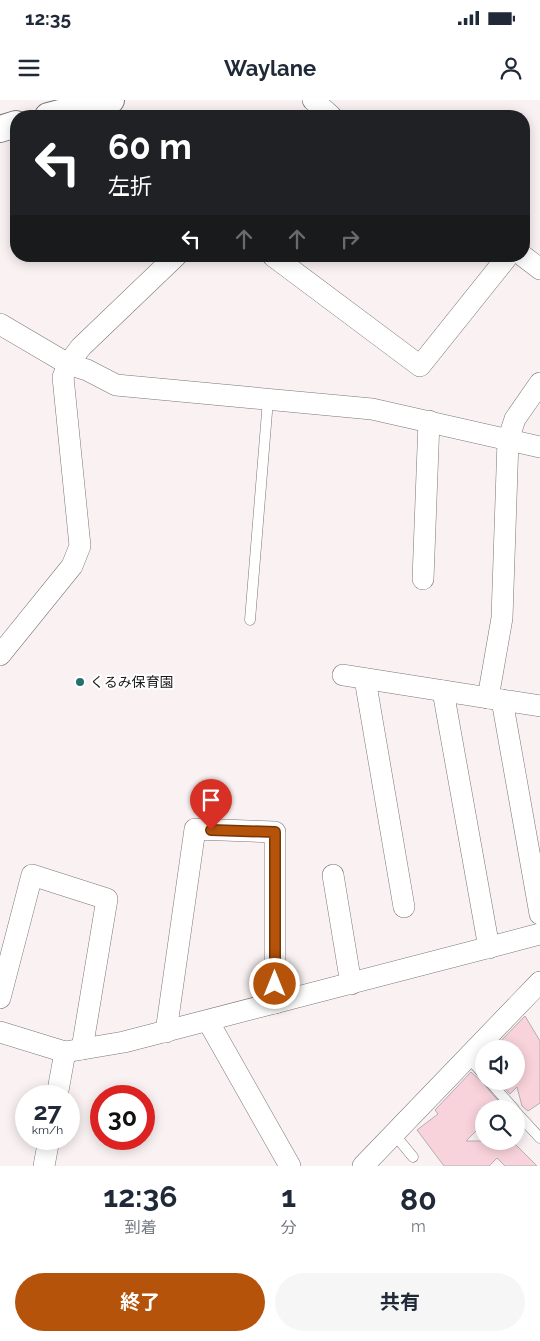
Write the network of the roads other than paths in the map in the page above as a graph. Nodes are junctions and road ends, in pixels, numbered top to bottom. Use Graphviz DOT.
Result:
graph roads {
  1 [pos="111,100"];
  2 [pos="72,110"];
  3 [pos="530,261"];
  4 [pos="170,262"];
  5 [pos="281,262"];
  6 [pos="503,262"];
  7 [pos="540,269"];
  8 [pos="0,324"];
  9 [pos="68,364"];
  10 [pos="540,383"];
  11 [pos="268,400"];
  12 [pos="429,421"];
  13 [pos="508,440"];
  14 [pos="540,446"];
  15 [pos="422,579"];
  16 [pos="250,620"];
  17 [pos="0,655"];
  18 [pos="343,674"];
  19 [pos="364,679"];
  20 [pos="443,691"];
  21 [pos="495,699"];
  22 [pos="540,706"];
  23 [pos="334,875"];
  24 [pos="404,907"];
  25 [pos="540,914"];
  26 [pos="540,934"];
  27 [pos="489,948"];
  28 [pos="540,982"];
  29 [pos="351,984"];
  30 [pos="0,998"];
  31 [pos="276,1003"];
  32 [pos="208,1020"];
  33 [pos="0,1032"];
  34 [pos="166,1032"];
  35 [pos="74,1050"];
  36 [pos="468,1058"];
  37 [pos="475,1065"];
  38 [pos="61,1085"];
  39 [pos="497,1090"];
  40 [pos="506,1100"];
  41 [pos="525,1122"];
  42 [pos="394,1134"];
  43 [pos="540,1138"];
  44 [pos="47,1150"];
  45 [pos="413,1157"];
  46 [pos="44,1166"];
  47 [pos="290,1166"];
  48 [pos="362,1166"];
  1 -- 2 [label="street"];
  3 -- 7 [label="street"];
  4 -- 9 [label="street"];
  5 -- 6 [label="street"];
  8 -- 9 [label="street"];
  9 -- 11 [label="street"];
  9 -- 17 [label="street"];
  10 -- 13 [label="street"];
  11 -- 12 [label="street"];
  11 -- 16 [label="lane"];
  12 -- 13 [label="street"];
  12 -- 15 [label="street"];
  13 -- 14 [label="street"];
  13 -- 21 [label="street"];
  18 -- 19 [label="street"];
  19 -- 20 [label="street"];
  19 -- 24 [label="street"];
  20 -- 21 [label="street"];
  20 -- 27 [label="street"];
  21 -- 22 [label="street"];
  21 -- 25 [label="street"];
  23 -- 29 [label="street"];
  26 -- 27 [label="street"];
  27 -- 29 [label="street"];
  28 -- 36 [label="street"];
  29 -- 31 [label="street"];
  30 -- 35 [label="street"];
  31 -- 32 [label="street"];
  31 -- 34 [label="street"];
  32 -- 34 [label="street"];
  32 -- 47 [label="street"];
  33 -- 35 [label="street"];
  34 -- 35 [label="street"];
  35 -- 38 [label="street"];
  36 -- 37 [label="lane"];
  36 -- 42 [label="street"];
  39 -- 40 [label="lane"];
  41 -- 43 [label="lane"];
  42 -- 45 [label="lane"];
  42 -- 48 [label="street"];
  44 -- 46 [label="street"];
}
